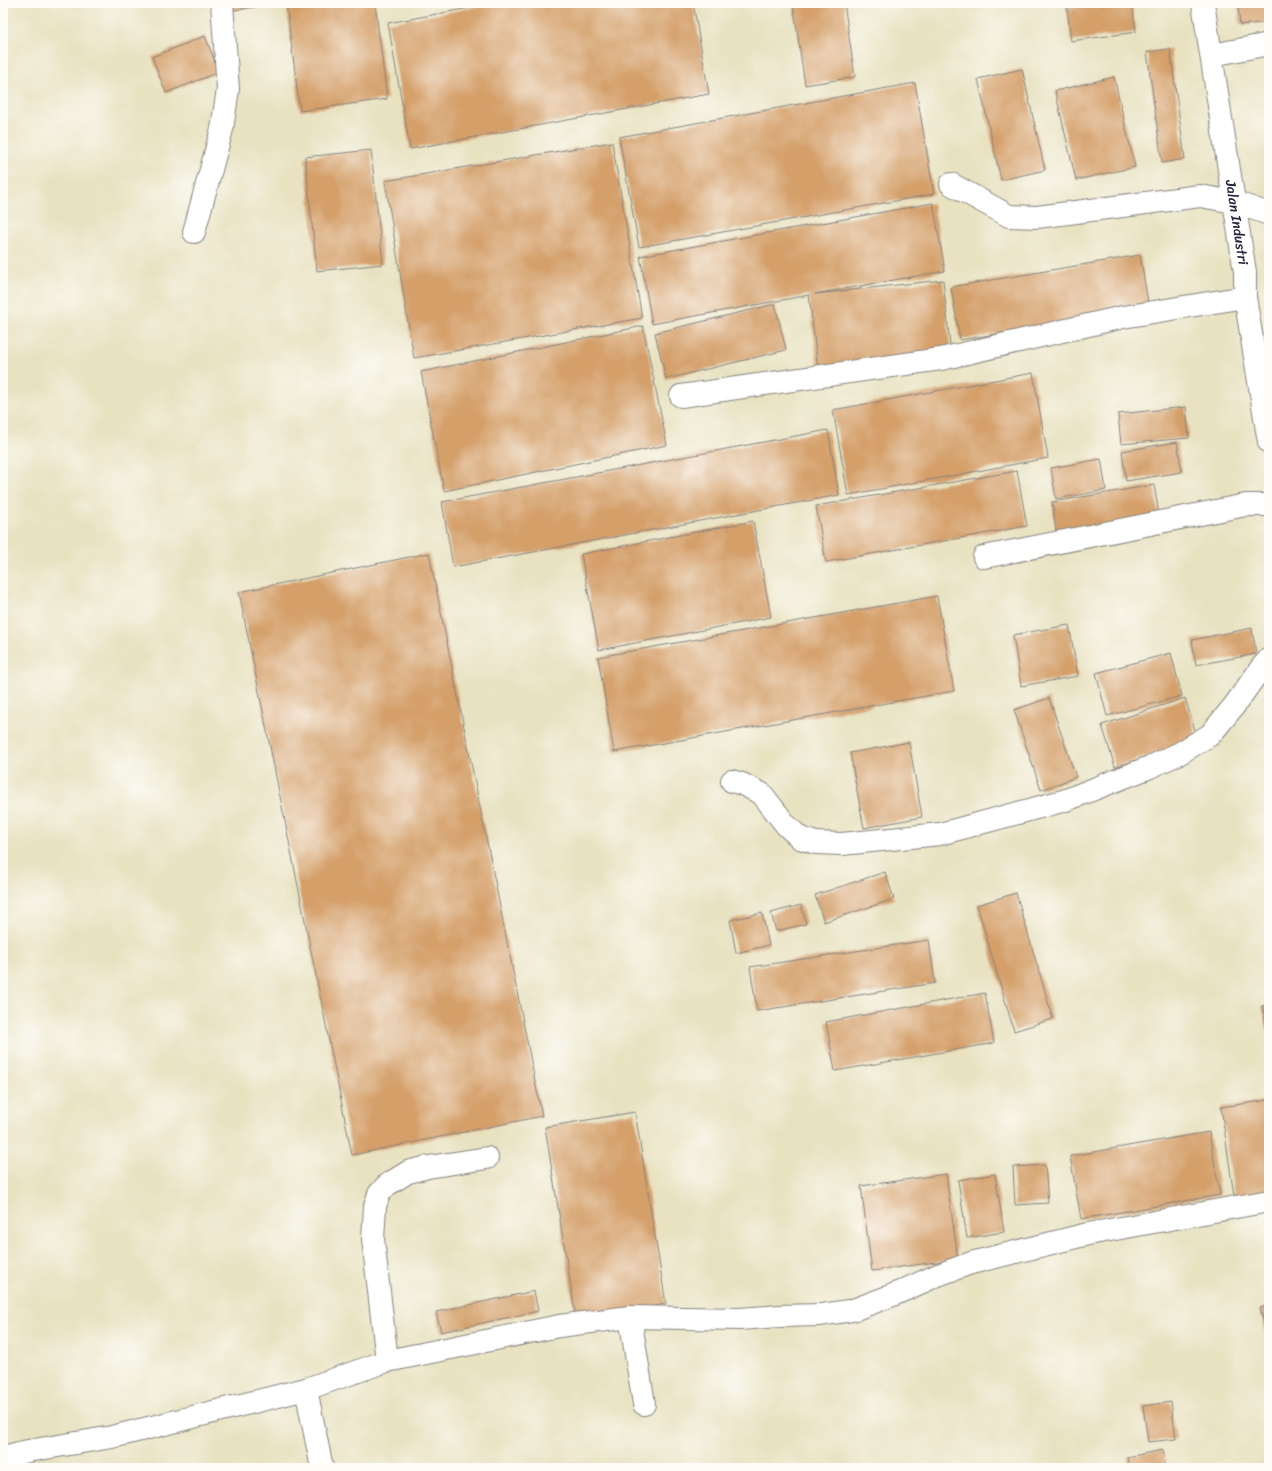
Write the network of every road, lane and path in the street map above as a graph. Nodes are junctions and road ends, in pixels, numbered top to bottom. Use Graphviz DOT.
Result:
graph roads {
  1 [pos="222,3"];
  2 [pos="1203,3"];
  3 [pos="1269,44"];
  4 [pos="1212,55"];
  5 [pos="951,184"];
  6 [pos="1234,202"];
  7 [pos="1269,214"];
  8 [pos="194,232"];
  9 [pos="1245,297"];
  10 [pos="681,396"];
  11 [pos="1269,442"];
  12 [pos="1269,504"];
  13 [pos="984,556"];
  14 [pos="1269,659"];
  15 [pos="732,781"];
  16 [pos="487,1158"];
  17 [pos="1269,1201"];
  18 [pos="630,1316"];
  19 [pos="387,1361"];
  20 [pos="306,1389"];
  21 [pos="644,1404"];
  22 [pos="3,1457"];
  23 [pos="322,1468"];
  1 -- 8 [label="street"];
  2 -- 4 [label="street, Jalan Industri"];
  3 -- 4 [label="street"];
  4 -- 6 [label="street, Jalan Industri"];
  5 -- 6 [label="street"];
  6 -- 7 [label="street"];
  6 -- 9 [label="street, Jalan Industri"];
  9 -- 10 [label="street"];
  9 -- 11 [label="street, Jalan Industri"];
  12 -- 13 [label="street"];
  14 -- 15 [label="street"];
  16 -- 19 [label="street"];
  17 -- 18 [label="street"];
  18 -- 19 [label="street"];
  18 -- 21 [label="street"];
  19 -- 20 [label="street"];
  20 -- 22 [label="street"];
  20 -- 23 [label="street"];
}
